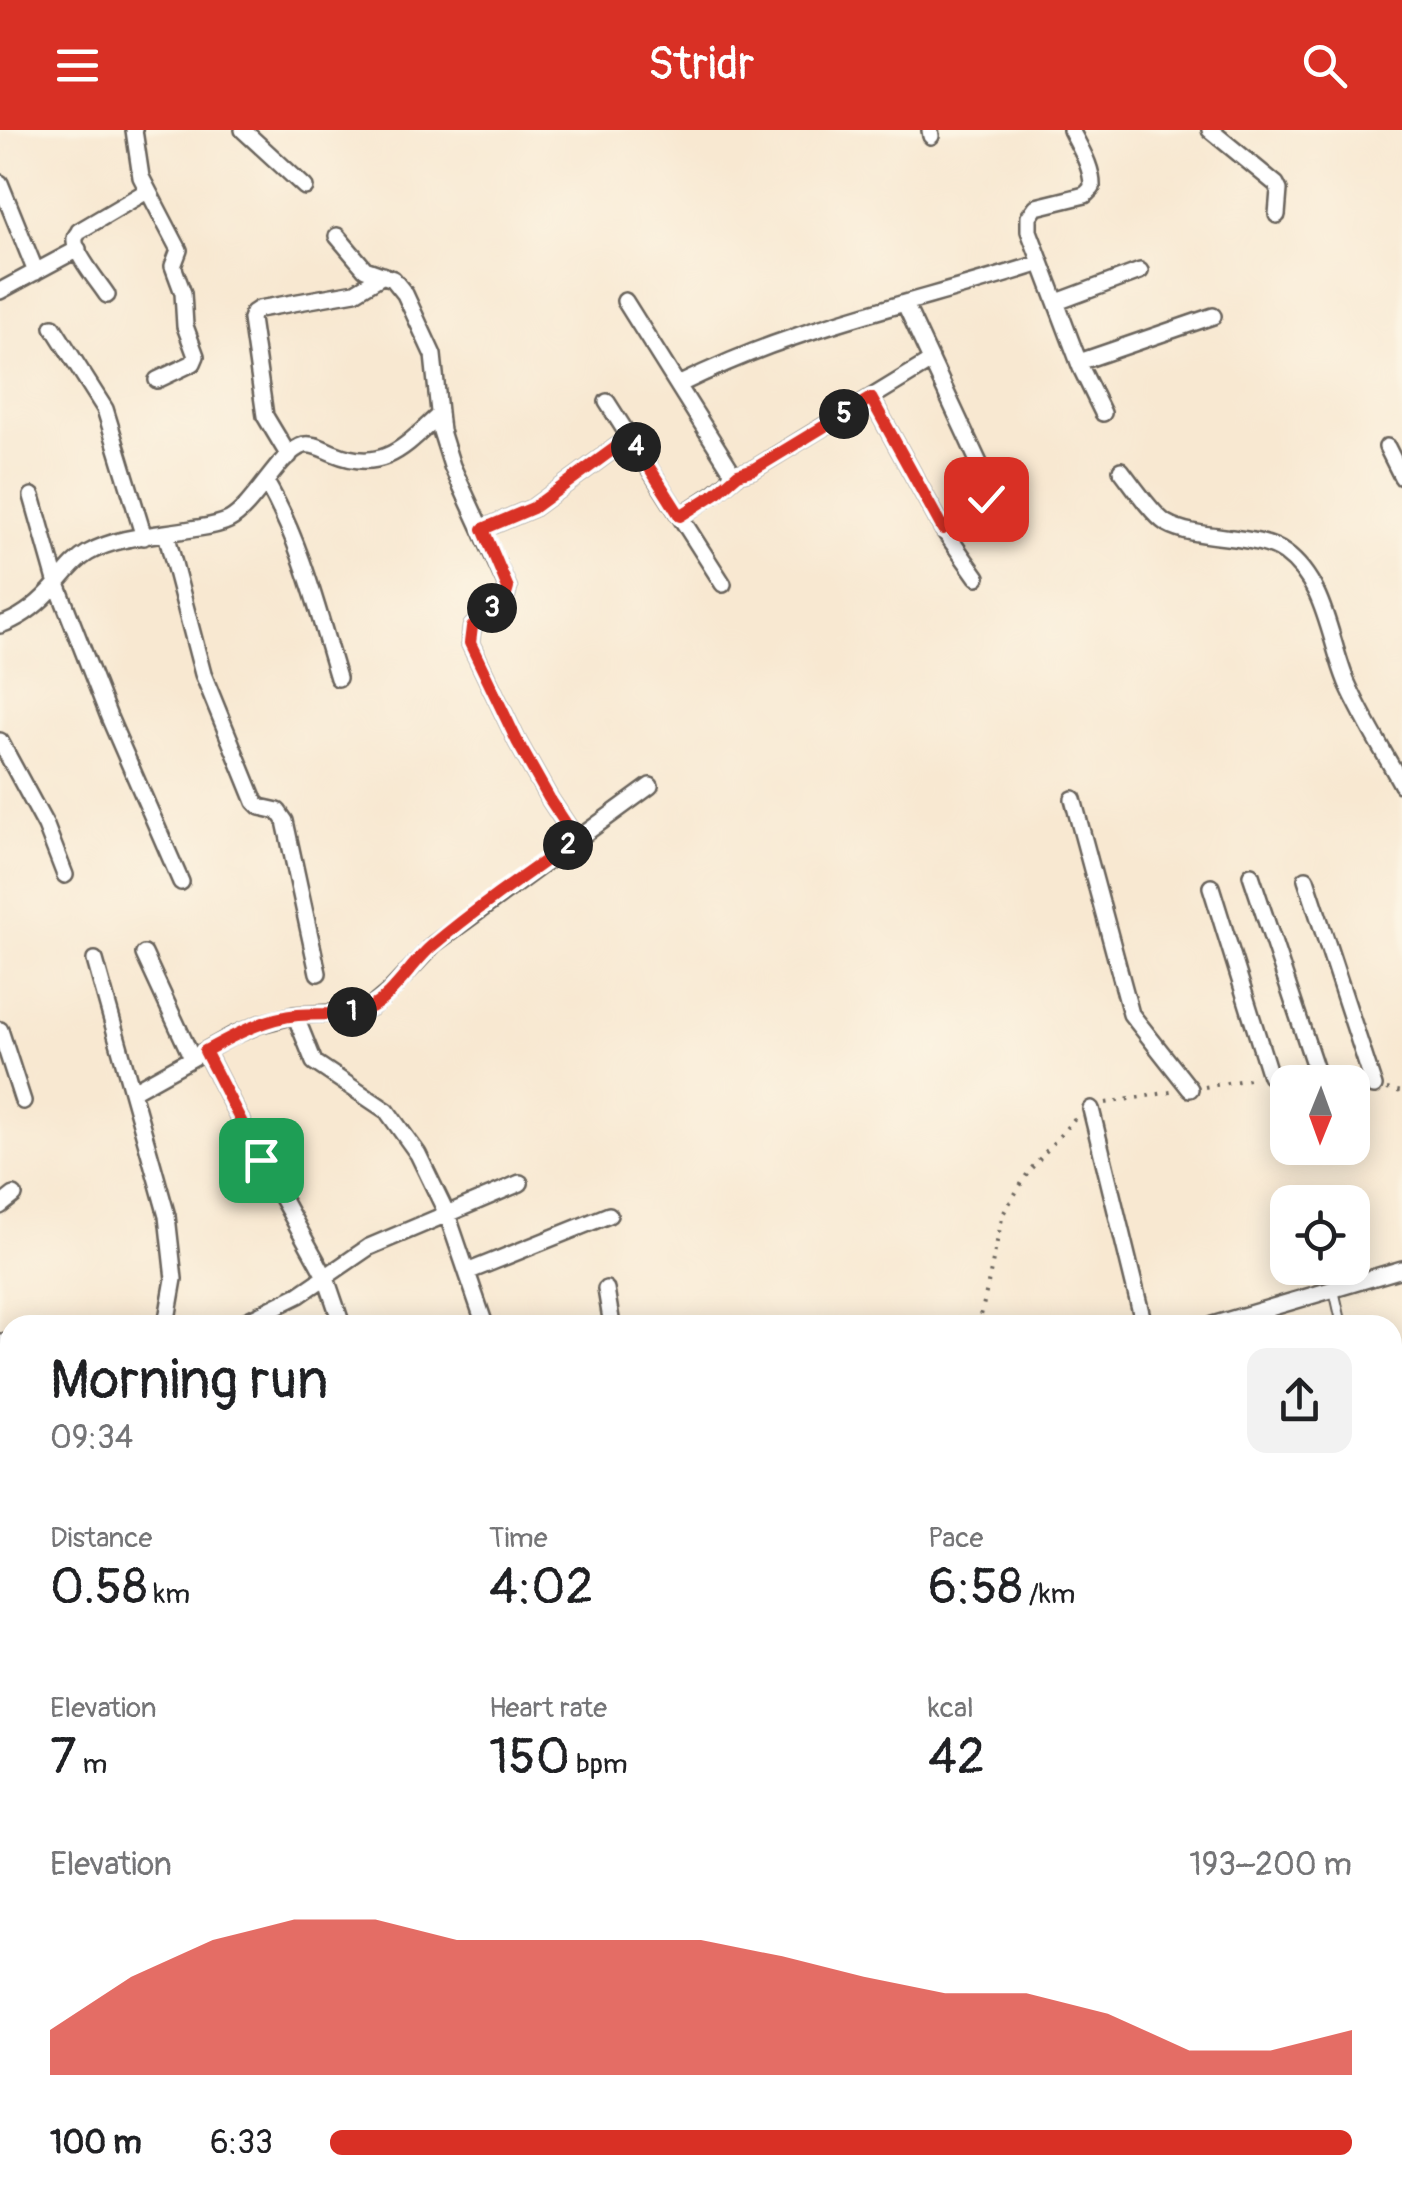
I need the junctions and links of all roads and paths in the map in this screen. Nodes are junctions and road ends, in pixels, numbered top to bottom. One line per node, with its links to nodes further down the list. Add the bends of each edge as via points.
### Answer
1 (134, 130): 7 (street)
2 (242, 130): 6 (street)
3 (1072, 130): 11 (street, via 1092,188 1032,211 1030,231)
4 (1210, 130): 8 (street, via 1276,184)
5 (0, 183): 13 (street)
6 (305, 188)
7 (147, 191): 10 (street, via 79,231); 24 (street, via 180,250 174,266 196,356)
8 (1278, 216)
9 (337, 236): 14 (street, via 365,269)
10 (78, 249): 13 (street); 16 (street)
11 (1041, 263): 18 (street); 19 (street)
12 (1140, 271): 18 (street)
13 (36, 272): 15 (street)
14 (383, 276): 29 (street, via 401,286 433,355); 32 (street, via 355,292 253,313 265,416)
15 (0, 291)
16 (107, 296)
17 (625, 301): 25 (street)
18 (1058, 302): 23 (street)
19 (905, 304): 22 (street); 25 (street, via 795,336)
20 (1214, 316): 23 (street)
21 (53, 327): 42 (street, via 104,409)
22 (931, 361): 26 (street); 40 (street, via 991,489)
23 (1079, 362): 28 (street)
24 (157, 380)
25 (678, 385): 34 (street)
26 (871, 398): 34 (street); 40 (street)
27 (608, 402): 30 (street)
28 (1103, 413)
29 (439, 416): 32 (street, via 387,458 362,461 308,444); 39 (street, via 452,466)
30 (630, 437): 38 (street); 39 (street, via 542,502)
31 (1387, 447): 35 (street)
32 (289, 456): 36 (street)
33 (1121, 470): 50 (street, via 1167,524 1276,547 1298,564 1326,616 1344,677)
34 (738, 474): 38 (street)
35 (1402, 477)
36 (266, 482): 41 (street, via 228,520); 47 (street, via 304,565)
37 (32, 496): 44 (street)
38 (680, 516): 45 (street)
39 (483, 529): 52 (street, via 508,588 472,627 470,643 517,741)
40 (943, 529): 43 (street)
41 (166, 533): 42 (street); 60 (street, via 203,674 255,802 285,821)
42 (144, 536): 44 (street, via 88,553)
43 (977, 576)
44 (57, 584): 46 (street, via 22,616); 56 (street)
45 (723, 584)
46 (0, 625)
47 (338, 678)
48 (0, 741): 54 (street)
49 (650, 786): 52 (street)
50 (1402, 786)
51 (1073, 799): 68 (street, via 1131,1014)
52 (576, 839): 61 (street, via 434,944 371,1007)
53 (1251, 875): 64 (street)
54 (65, 876)
55 (1306, 879): 67 (street)
56 (181, 882)
57 (1211, 888): 65 (street)
58 (144, 954): 63 (street)
59 (96, 960): 69 (street)
60 (318, 973)
61 (295, 1015): 63 (street); 76 (street, via 314,1062 397,1124)
62 (0, 1030): 71 (street)
63 (199, 1054): 69 (street); 80 (street)
64 (1314, 1065)
65 (1270, 1076): 68 (path)
66 (1370, 1085): 67 (path)
67 (1374, 1086): 70 (path)
68 (1190, 1089): 72 (path)
69 (133, 1090): 84 (street, via 174,1258)
70 (1402, 1092)
71 (24, 1101)
72 (1091, 1109): 89 (path, via 1073,1119 1028,1171 1003,1214); 90 (street)
73 (520, 1183): 76 (street)
74 (14, 1195): 75 (street)
75 (0, 1206)
76 (447, 1214): 79 (street); 80 (street, via 369,1247)
77 (608, 1215): 79 (street)
78 (1402, 1269): 82 (street)
79 (468, 1272): 87 (street)
80 (326, 1278): 85 (street); 86 (street)
81 (606, 1289): 88 (street)
82 (1334, 1290): 83 (street); 93 (lane)
83 (1263, 1310): 91 (street); 92 (street)
84 (168, 1315)
85 (262, 1315)
86 (339, 1315)
87 (483, 1315)
88 (610, 1315)
89 (981, 1315)
90 (1142, 1315)
91 (1246, 1315)
92 (1259, 1315)
93 (1340, 1315)

